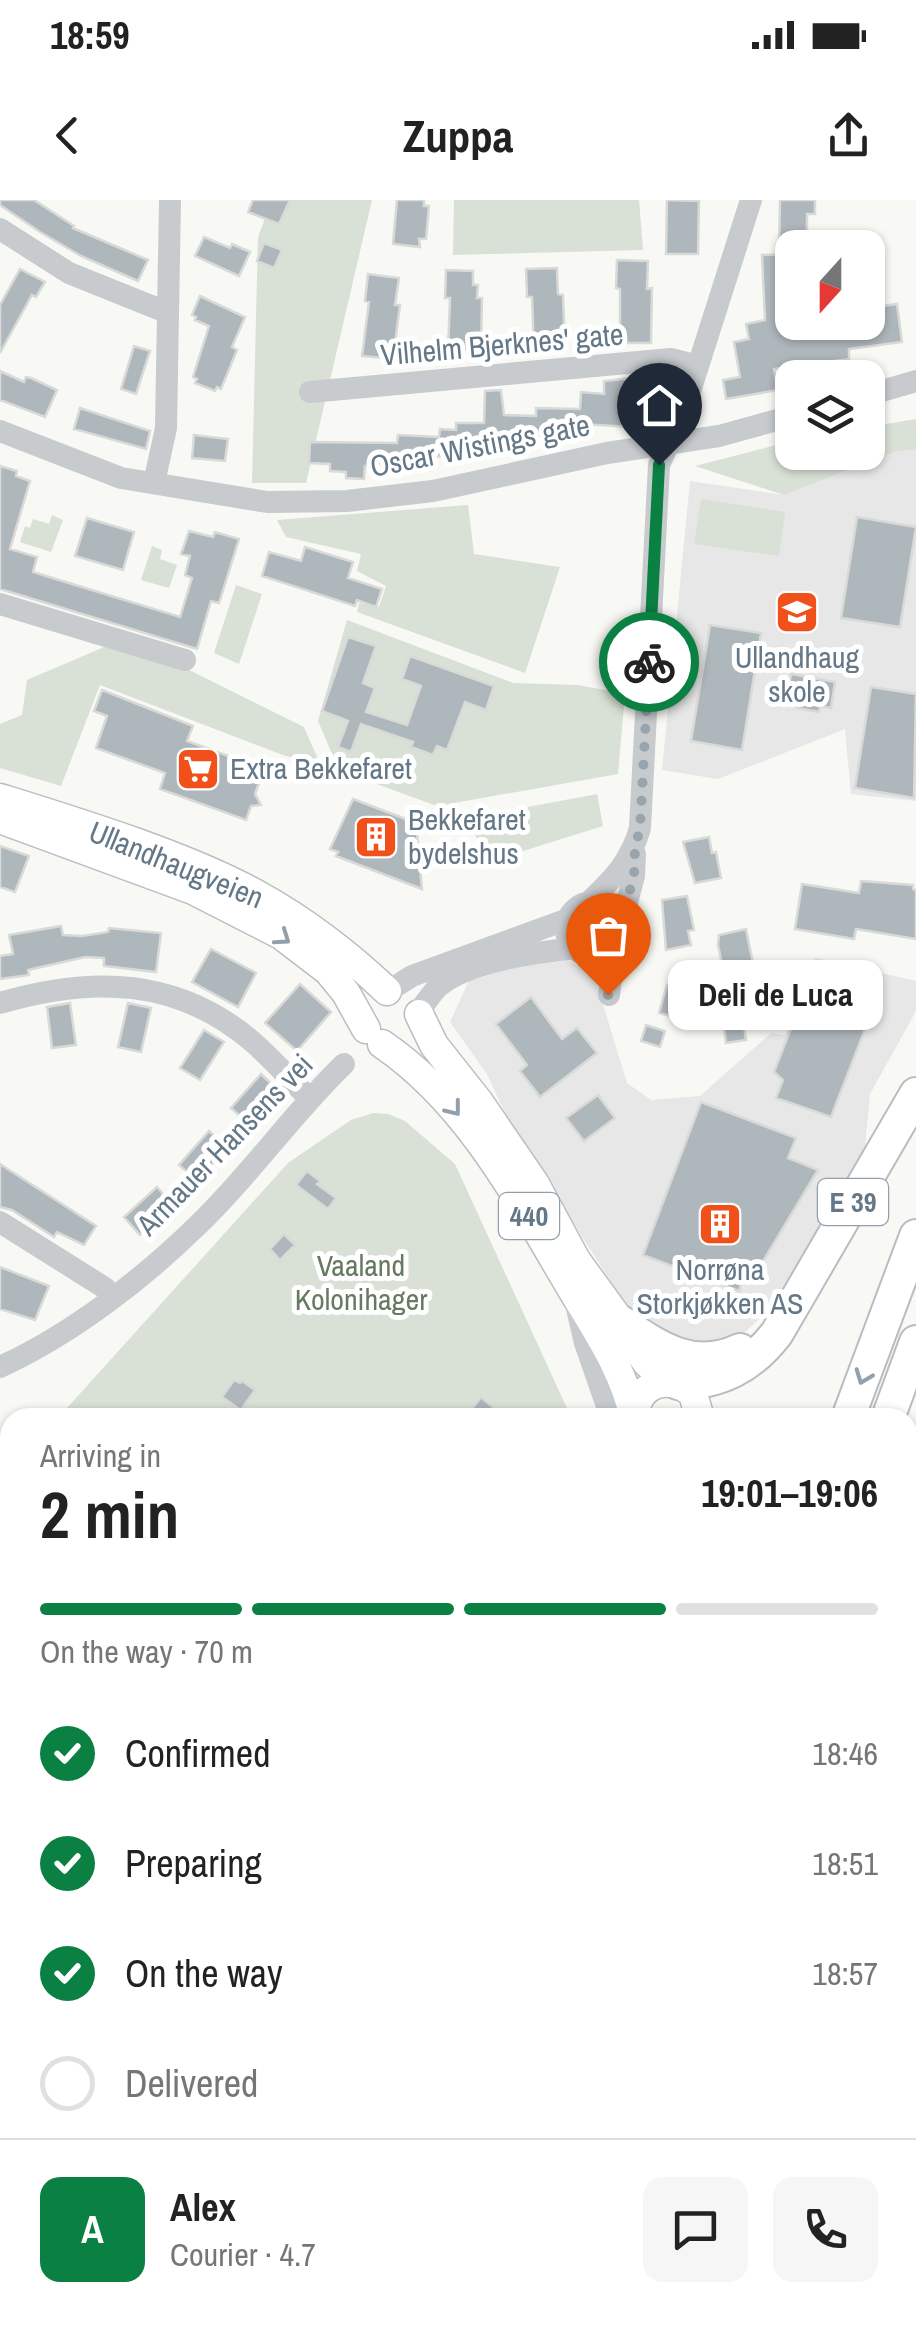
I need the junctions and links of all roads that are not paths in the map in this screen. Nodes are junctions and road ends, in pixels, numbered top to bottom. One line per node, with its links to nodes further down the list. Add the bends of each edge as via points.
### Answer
1 (170, 200): 4 (street)
2 (750, 200): 5 (street)
3 (0, 229): 4 (street, via 69,273)
4 (166, 312): 12 (street, via 166,428)
5 (698, 366): 8 (street, Vilhelm Bjerknes' gate, via 671,359); 11 (street)
6 (916, 381): 7 (street)
7 (885, 390)
8 (310, 392)
9 (775, 421): 11 (street, Oscar Wistings gate)
10 (1, 432): 12 (street, Oscar Wistings gate, via 122,478)
11 (668, 443): 12 (street, Oscar Wistings gate, via 432,491 347,501 267,502); 17 (street, via 659,465)
12 (154, 483)
13 (0, 604): 14 (street)
14 (185, 660)
15 (0, 798): 22 (main road, Ullandhaugveien / 440, via 257,894 321,934)
16 (0, 819): 25 (main road, Ullandhaugveien / 440, one-way to 25, via 193,890 281,934 328,971)
17 (635, 848): 18 (street, via 620,874); 20 (street)
18 (588, 902): 19 (street); 20 (street, via 611,908)
19 (568, 919): 21 (street, via 567,934); 22 (street)
20 (618, 936): 21 (street, via 600,955); 21 (street, via 608,995)
21 (579, 951): 24 (street, via 527,953 478,968 440,985)
22 (388, 990): 24 (main road, 440, via 405,994); 25 (main road, via 364,1013)
23 (0, 1003): 28 (street, via 83,985 171,995 254,1042)
24 (419, 1013): 25 (main road, via 409,1039 400,1044); 34 (main road, 440)
25 (374, 1037): 32 (main road, Ullandhaugveien / 440, one-way to 32, via 451,1103)
26 (344, 1064): 28 (street, Armauer Hansens vei)
27 (916, 1094): 33 (highway, E 39)
28 (309, 1098): 31 (street, Armauer Hansens vei, via 200,1224)
29 (0, 1222): 31 (street)
30 (916, 1236): 42 (highway, E 39, one-way to 42)
31 (113, 1296): 36 (street, Armauer Hansens vei, via 65,1333)
32 (575, 1296): 38 (street, Ullandhaugveien / 440); 39 (main road, Ullandhaugveien / 440, via 620,1373)
33 (788, 1308): 34 (highway, E 39, via 738,1351 704,1360 670,1354); 37 (highway, E 39, via 749,1363 710,1380)
34 (621, 1322): 37 (main road, 440, via 647,1363)
35 (916, 1342): 43 (highway)
36 (0, 1367)
37 (674, 1382): 40 (main road, 440, via 644,1392); 41 (main road, 440, via 693,1394)
38 (607, 1408)
39 (631, 1408)
40 (636, 1408)
41 (697, 1408)
42 (852, 1408)
43 (892, 1408)

